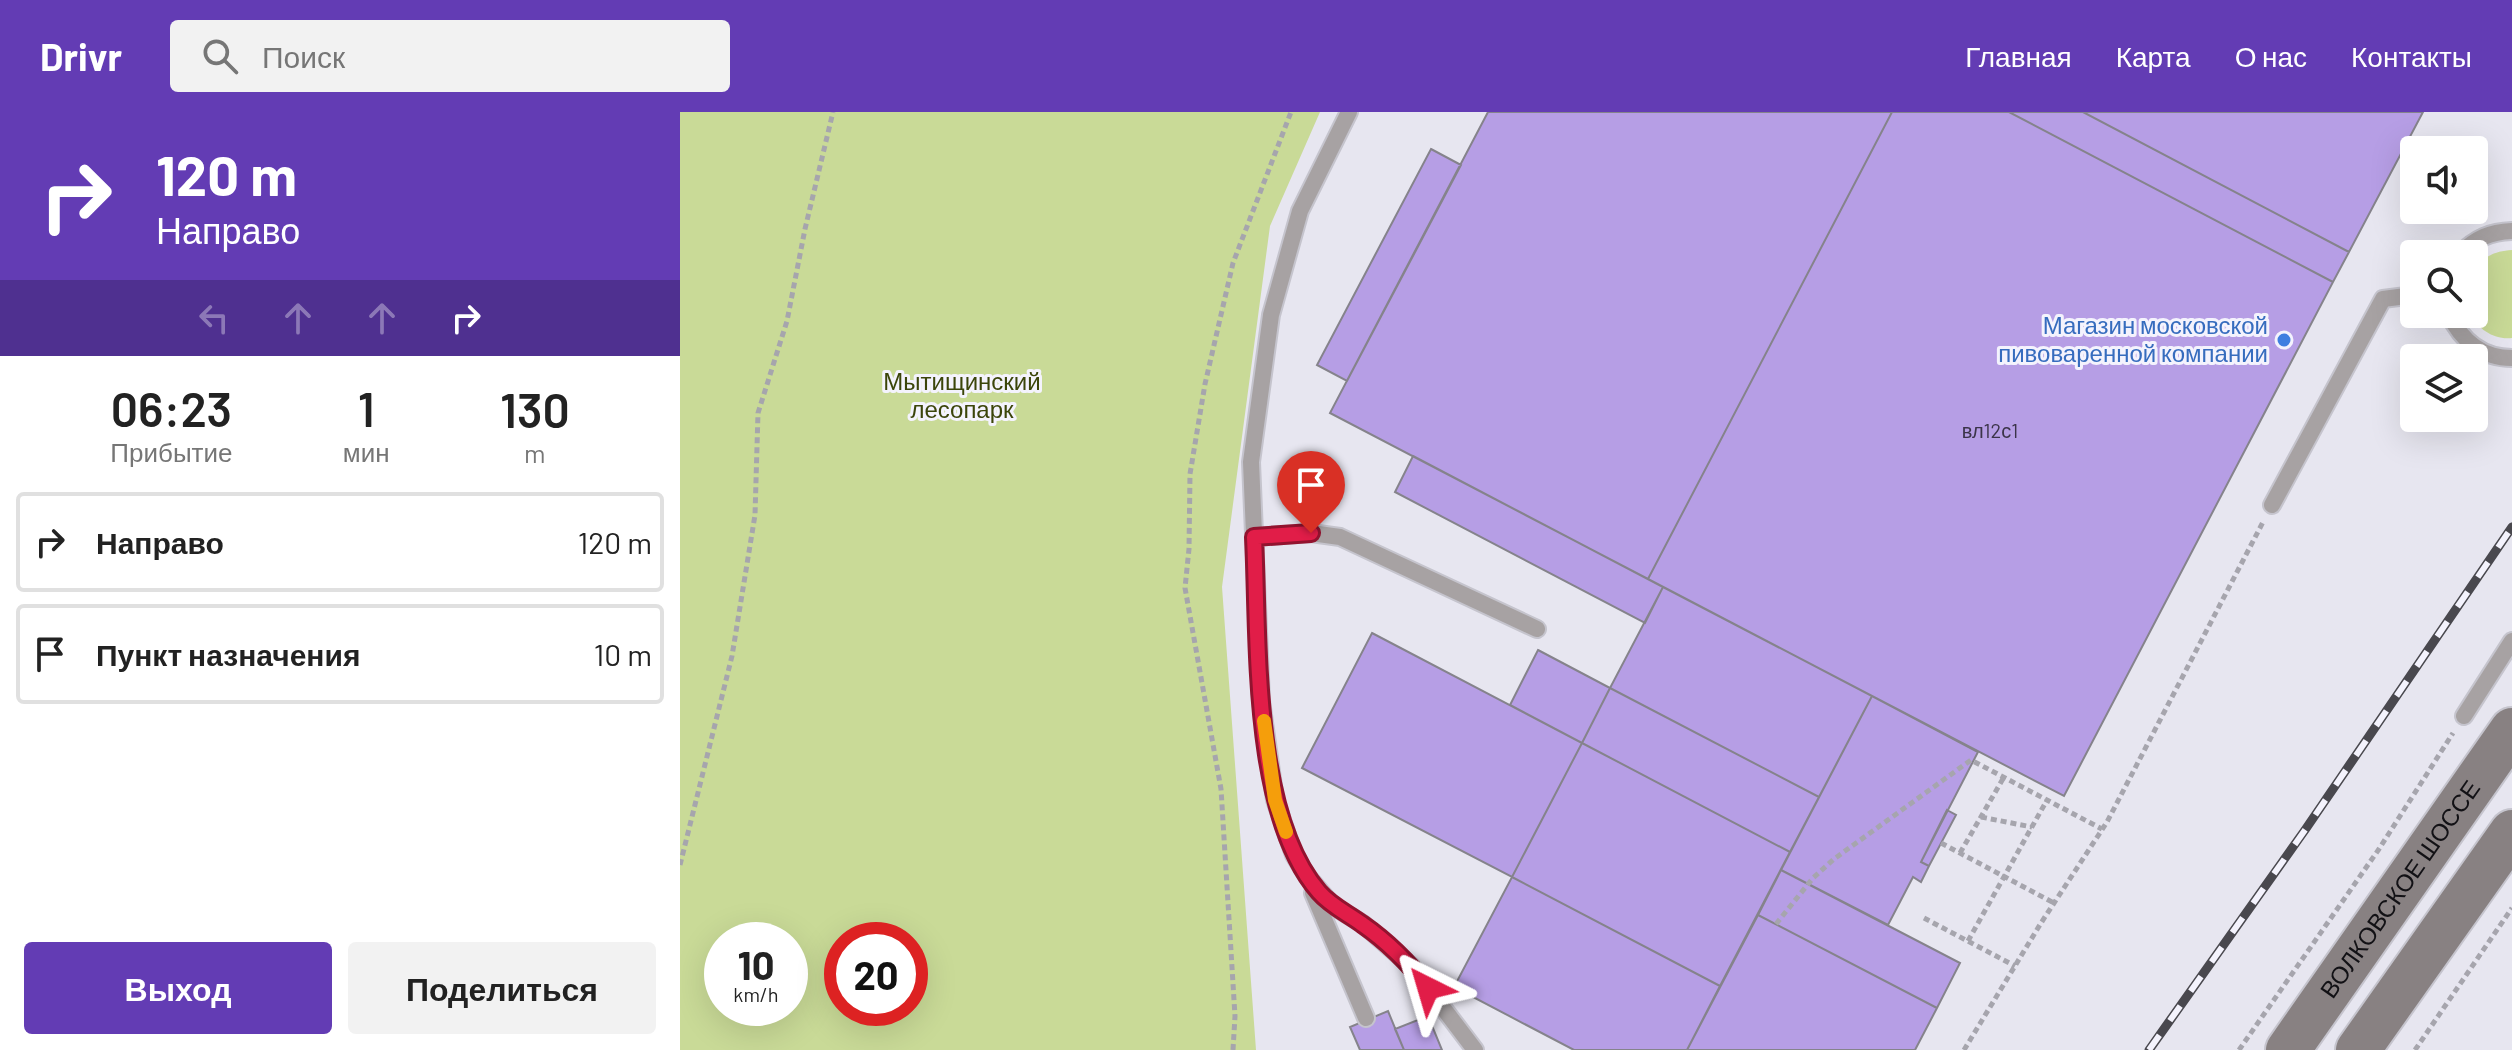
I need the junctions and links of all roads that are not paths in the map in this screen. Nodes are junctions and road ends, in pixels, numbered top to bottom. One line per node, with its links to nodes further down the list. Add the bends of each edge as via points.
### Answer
1 (1349, 112): 8 (lane, via 1300,211 1271,315 1251,462)
2 (2512, 231): 3 (lane)
3 (2475, 240)
4 (2400, 297): 7 (lane, via 2383,299)
5 (2456, 328): 6 (lane, via 2487,354)
6 (2512, 358)
7 (2272, 505)
8 (1254, 537): 9 (lane, via 1340,537); 14 (lane, via 1261,701 1275,800)
9 (1537, 629)
10 (2512, 641): 11 (lane)
11 (2464, 716)
12 (2512, 730): 17 (main road, ВОЛКОВСКОЕ ШОССЕ)
13 (2512, 832): 18 (main road)
14 (1307, 876): 15 (lane); 16 (lane, via 1333,906 1363,924 1412,967)
15 (1366, 1018)
16 (1475, 1050)
17 (2288, 1050)
18 (2358, 1050)

